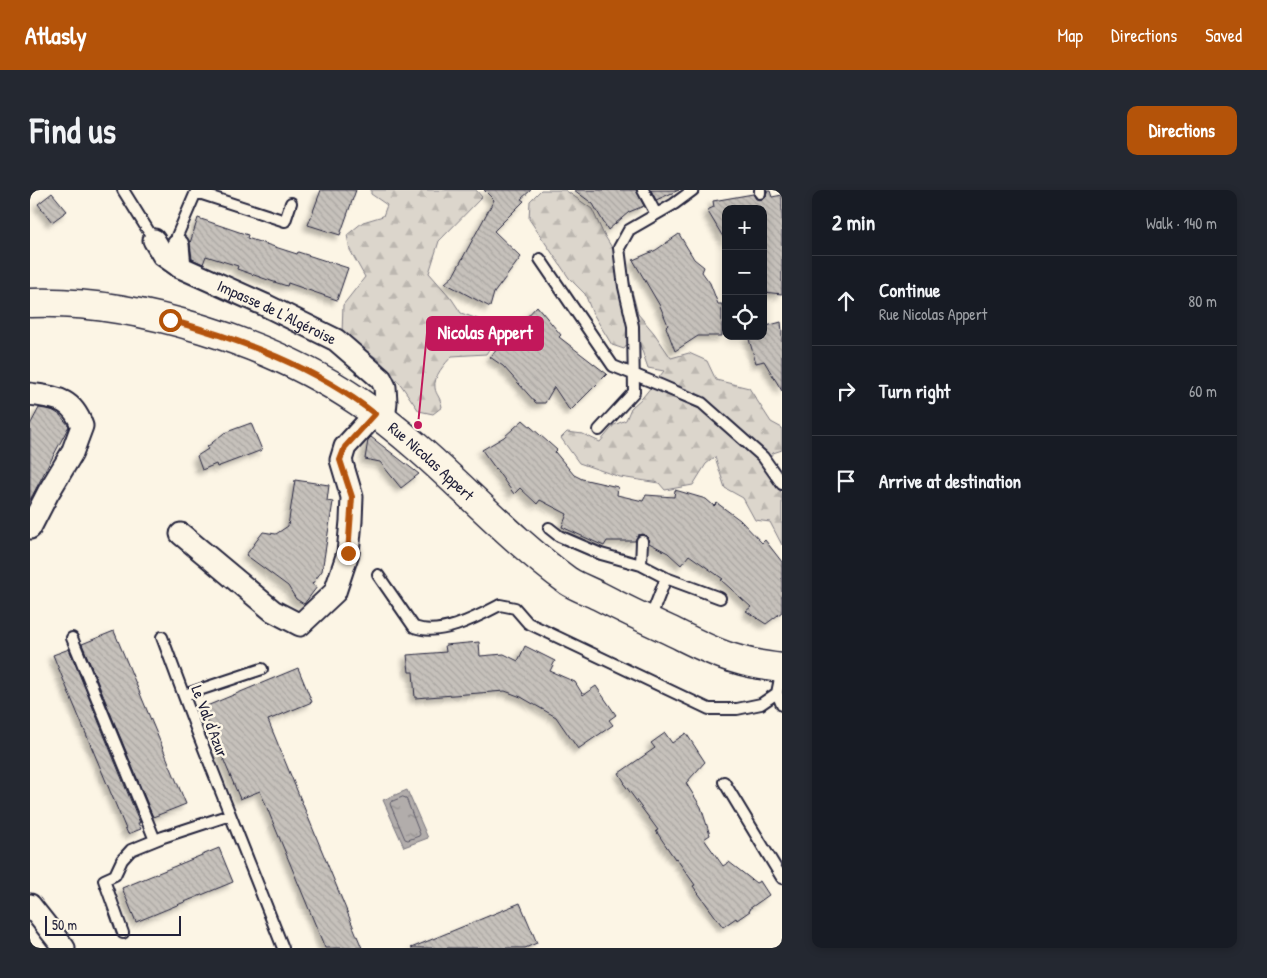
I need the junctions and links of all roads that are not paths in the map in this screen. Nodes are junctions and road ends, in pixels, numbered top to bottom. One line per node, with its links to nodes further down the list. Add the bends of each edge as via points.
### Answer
1 (123, 190): 7 (lane)
2 (643, 190): 6 (lane)
3 (694, 190): 6 (lane)
4 (196, 191): 5 (lane, via 285,221); 8 (lane, via 177,236)
5 (291, 203)
6 (656, 214): 13 (lane, via 629,230 620,248 633,326)
7 (154, 240): 10 (street, Impasse de L'Algéroise, via 163,256)
8 (178, 244): 10 (street)
9 (540, 259): 13 (lane, via 613,366)
10 (180, 267): 12 (street, Impasse de L'Algéroise, via 336,340)
11 (30, 303): 15 (street, Rue Nicolas Appert, via 84,305 137,313 205,330 290,362)
12 (368, 366): 15 (street); 15 (street, Impasse de L'Algéroise, via 385,387 386,402)
13 (632, 374): 16 (lane, via 634,392); 17 (lane, via 702,404 763,458)
14 (30, 394): 18 (street, via 59,398 77,414 82,426 72,454)
15 (373, 412): 20 (street, via 345,447 340,460 352,497 348,553 335,592 300,625 273,611); 26 (street, Rue Nicolas Appert, via 571,582)
16 (599, 430)
17 (782, 484)
18 (30, 528)
19 (549, 528): 22 (lane, via 559,536 601,554)
20 (181, 534)
21 (642, 541): 22 (lane)
22 (640, 565): 24 (lane)
23 (378, 575): 30 (lane, via 414,627 423,630 456,626 500,604 514,608 528,623 709,709 737,709 761,704)
24 (666, 578): 25 (lane); 26 (lane)
25 (720, 598)
26 (650, 621): 30 (street, Rue Nicolas Appert, via 753,664)
27 (162, 637): 31 (lane, Le Val d'Azur)
28 (72, 638): 35 (lane)
29 (262, 668): 31 (lane)
30 (780, 680): 32 (lane)
31 (184, 695): 34 (lane, Le Val d'Azur)
32 (782, 705)
33 (724, 782): 36 (lane)
34 (230, 815): 35 (lane); 40 (lane, Le Val d'Azur)
35 (155, 840): 38 (lane, via 131,850 115,875 104,880)
36 (782, 878)
37 (30, 905): 39 (street)
38 (122, 933)
39 (64, 948)
40 (283, 948)

